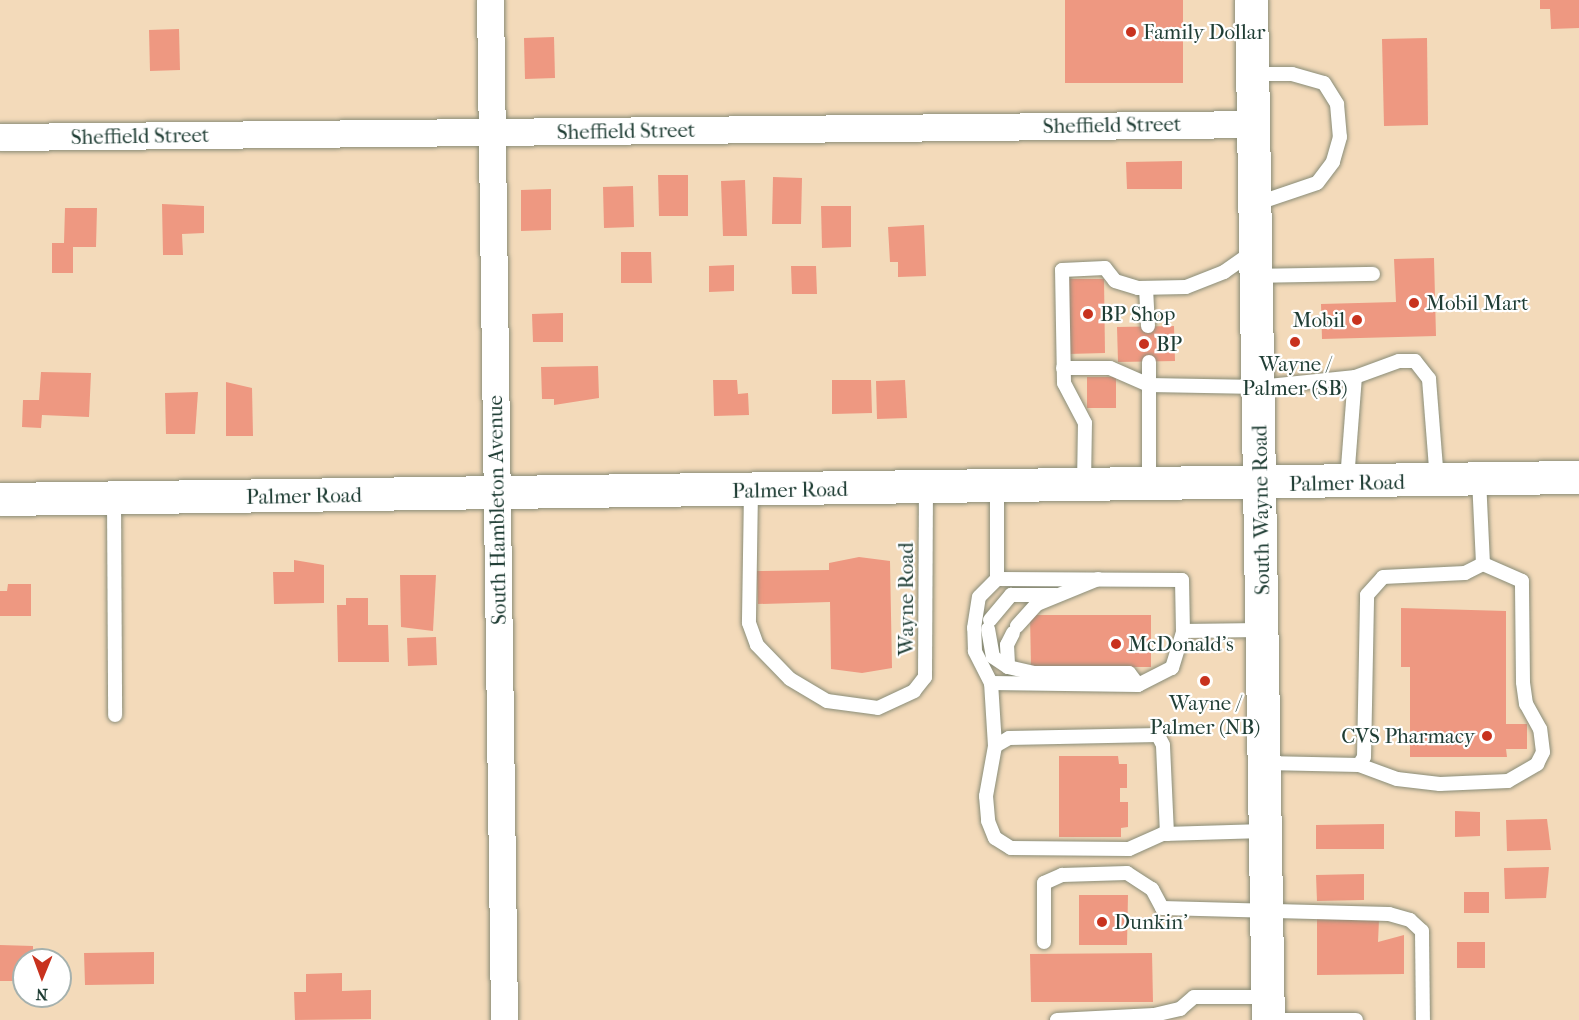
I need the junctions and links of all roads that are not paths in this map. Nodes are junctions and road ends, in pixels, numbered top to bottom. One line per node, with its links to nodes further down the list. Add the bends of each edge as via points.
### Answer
1 (490, 0): 5 (street, South Hambleton Avenue)
2 (1251, 0): 3 (street, South Wayne Road)
3 (1252, 74): 4 (street, South Wayne Road); 7 (lane, via 1292,74 1324,83 1337,104 1340,137 1333,162 1317,183)
4 (1253, 124): 5 (street, Sheffield Street); 7 (street, South Wayne Road)
5 (492, 132): 6 (street, Sheffield Street); 27 (street, South Hambleton Avenue)
6 (0, 137)
7 (1255, 204): 8 (street, South Wayne Road)
8 (1256, 263): 9 (lane); 10 (lane, via 1186,287); 16 (street, South Wayne Road)
9 (1373, 274)
10 (1146, 288): 11 (lane); 13 (lane, via 1115,281 1105,268 1062,270)
11 (1148, 326)
12 (1149, 362): 15 (lane)
13 (1063, 368): 15 (lane, via 1110,368); 23 (lane, via 1064,383 1085,423)
14 (1355, 377): 16 (lane); 18 (lane, via 1399,361 1424,368); 20 (lane)
15 (1149, 385): 16 (lane); 22 (lane)
16 (1259, 387): 21 (street, South Wayne Road)
17 (1579, 477): 19 (street, Palmer Road)
18 (1437, 480): 19 (street, Palmer Road); 20 (street, Palmer Road)
19 (1479, 480): 30 (lane)
20 (1347, 483): 21 (street, Palmer Road)
21 (1261, 485): 22 (street, Palmer Road); 34 (street, South Wayne Road)
22 (1149, 486): 23 (street, Palmer Road)
23 (1084, 487): 24 (street, Palmer Road)
24 (997, 488): 25 (street, Palmer Road); 31 (lane)
25 (926, 489): 26 (street, Palmer Road); 26 (lane, Wayne Road, via 925,677 914,691 878,708 827,701 790,679 757,645 750,623)
26 (751, 491): 27 (street, Palmer Road)
27 (497, 494): 28 (street, Palmer Road); 48 (street, South Hambleton Avenue)
28 (114, 498): 29 (street, Palmer Road); 39 (lane)
29 (0, 499)
30 (1483, 564): 42 (lane, via 1465,573 1383,578 1373,583 1367,595 1364,757); 42 (lane, via 1522,581 1523,682 1526,704 1540,729 1543,752 1537,764 1508,781 1440,784 1397,779)
31 (997, 579): 32 (lane); 37 (lane, via 979,597 974,620 975,651)
32 (1098, 579): 33 (lane); 35 (lane, via 1182,580)
33 (1067, 595): 36 (lane, via 1037,604 1015,630 1007,645); 36 (lane, via 1011,595 989,625 993,657)
34 (1263, 630): 35 (lane); 41 (street, South Wayne Road)
35 (1183, 631): 38 (lane, via 1172,668)
36 (1008, 667): 38 (lane, via 1034,673 1129,673)
37 (991, 683): 38 (lane); 40 (lane)
38 (1138, 685)
39 (116, 715)
40 (995, 746): 44 (lane, via 1010,738 1158,735 1163,745); 44 (lane, via 986,796 988,821 995,838 1011,848 1129,849)
41 (1264, 763): 42 (lane); 43 (street, South Wayne Road)
42 (1359, 765)
43 (1265, 831): 44 (lane); 45 (street, South Wayne Road)
44 (1167, 834)
45 (1266, 910): 46 (lane, via 1162,908 1152,889 1127,873 1062,875 1044,884); 47 (street, South Wayne Road); 51 (lane, via 1389,914 1410,920 1422,931)
46 (1044, 942)
47 (1268, 1012): 49 (lane, via 1194,997 1180,1009 1154,1015); 50 (lane)
48 (504, 1020)
49 (1057, 1020)
50 (1356, 1020)
51 (1423, 1020)

